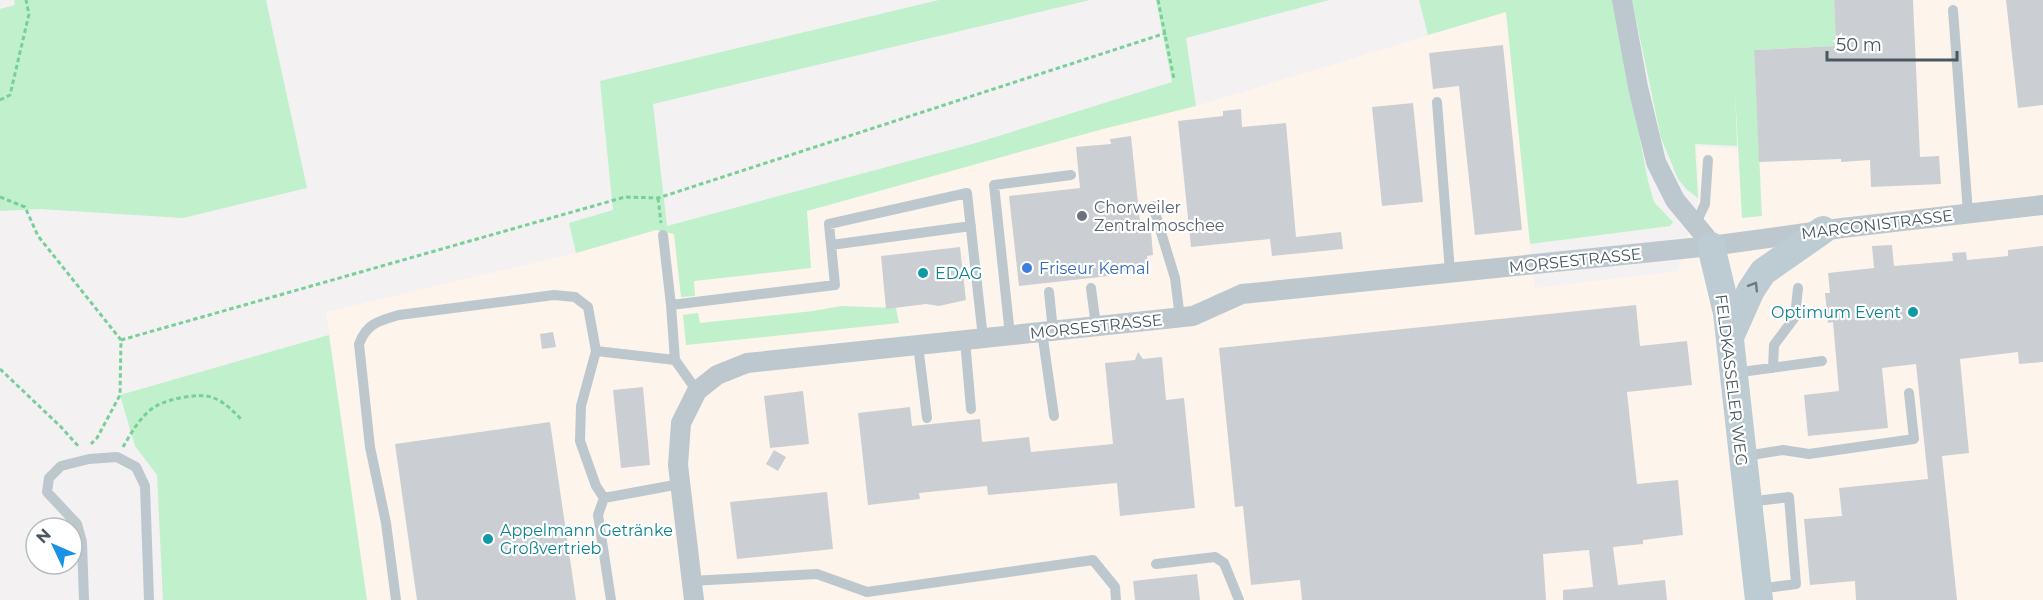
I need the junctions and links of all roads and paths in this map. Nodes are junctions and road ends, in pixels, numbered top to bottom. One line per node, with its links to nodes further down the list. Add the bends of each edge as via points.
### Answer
1 (26, 0): 7 (path, via 29,14 10,95)
2 (1158, 0): 5 (path)
3 (1622, 0): 19 (street, FELDKASSELER WEG, via 1656,162 1675,200)
4 (1953, 10): 15 (lane)
5 (1166, 33): 6 (path); 12 (path)
6 (1174, 79)
7 (0, 100)
8 (1437, 102): 21 (lane)
9 (1708, 160): 19 (lane)
10 (1071, 175): 29 (lane, via 994,185)
11 (0, 197): 32 (path, via 25,207 38,236)
12 (658, 198): 18 (path); 32 (path, via 625,197)
13 (2043, 205): 15 (street, MARCONISTRASSE)
14 (1153, 206): 26 (lane, via 1175,278)
15 (1968, 213): 17 (street, MARCONISTRASSE)
16 (971, 225): 20 (lane); 20 (lane, via 967,192 829,224); 30 (lane)
17 (1822, 230): 19 (street, MARCONISTRASSE); 31 (street, one-way to 17, via 1763,272)
18 (663, 235): 25 (lane)
19 (1703, 235): 21 (street, MORSESTRASSE); 31 (street, FELDKASSELER WEG, via 1727,313)
20 (831, 246): 25 (lane, via 835,285)
21 (1450, 272): 26 (street, MORSESTRASSE, via 1242,294)
22 (1091, 288): 27 (lane)
23 (1798, 288): 37 (lane, via 1795,317 1774,345)
24 (1049, 292): 28 (lane)
25 (671, 305): 35 (lane)
26 (1180, 318): 27 (street, MORSESTRASSE)
27 (1096, 326): 28 (street, MORSESTRASSE)
28 (1047, 331): 29 (street, MORSESTRASSE); 43 (lane)
29 (1010, 336): 30 (street, MORSESTRASSE)
30 (974, 339): 33 (street, MORSESTRASSE); 42 (lane)
31 (1730, 339): 39 (street, FELDKASSELER WEG)
32 (121, 340): 46 (path, via 120,396)
33 (918, 345): 40 (street, MORSESTRASSE, via 747,363 717,375); 44 (lane)
34 (596, 351): 35 (lane); 50 (lane, via 581,406 580,441); 57 (lane, via 588,307 575,297 554,295 399,315 364,332 359,344 370,447 386,523)
35 (675, 360): 40 (lane)
36 (1822, 361): 37 (lane)
37 (1773, 368): 39 (lane)
38 (0, 369): 46 (path)
39 (1733, 373): 48 (street, FELDKASSELER WEG)
40 (697, 391): 49 (street, MORSESTRASSE, via 681,423)
41 (1909, 393): 48 (lane, via 1914,439 1809,454 1783,450)
42 (971, 409)
43 (1054, 416)
44 (927, 418)
45 (242, 420): 47 (path, via 210,396 173,400 155,406 142,419)
46 (86, 455): 47 (lane); 55 (lane, via 61,466 49,478 47,492 77,524 82,542)
47 (117, 457): 56 (lane, via 136,467 145,486)
48 (1742, 457): 51 (street, FELDKASSELER WEG)
49 (680, 484): 50 (lane); 53 (street, MORSESTRASSE)
50 (604, 498): 58 (lane, via 598,515)
51 (1748, 502): 54 (street, FELDKASSELER WEG); 54 (lane, via 1789,497 1796,584)
52 (1155, 564): 60 (lane, via 1215,557 1224,563)
53 (692, 590): 59 (lane, via 816,574 867,592 1093,560 1115,587)
54 (1758, 595)
55 (84, 600)
56 (149, 600)
57 (396, 600)
58 (611, 600)
59 (1116, 600)
60 (1239, 600)

